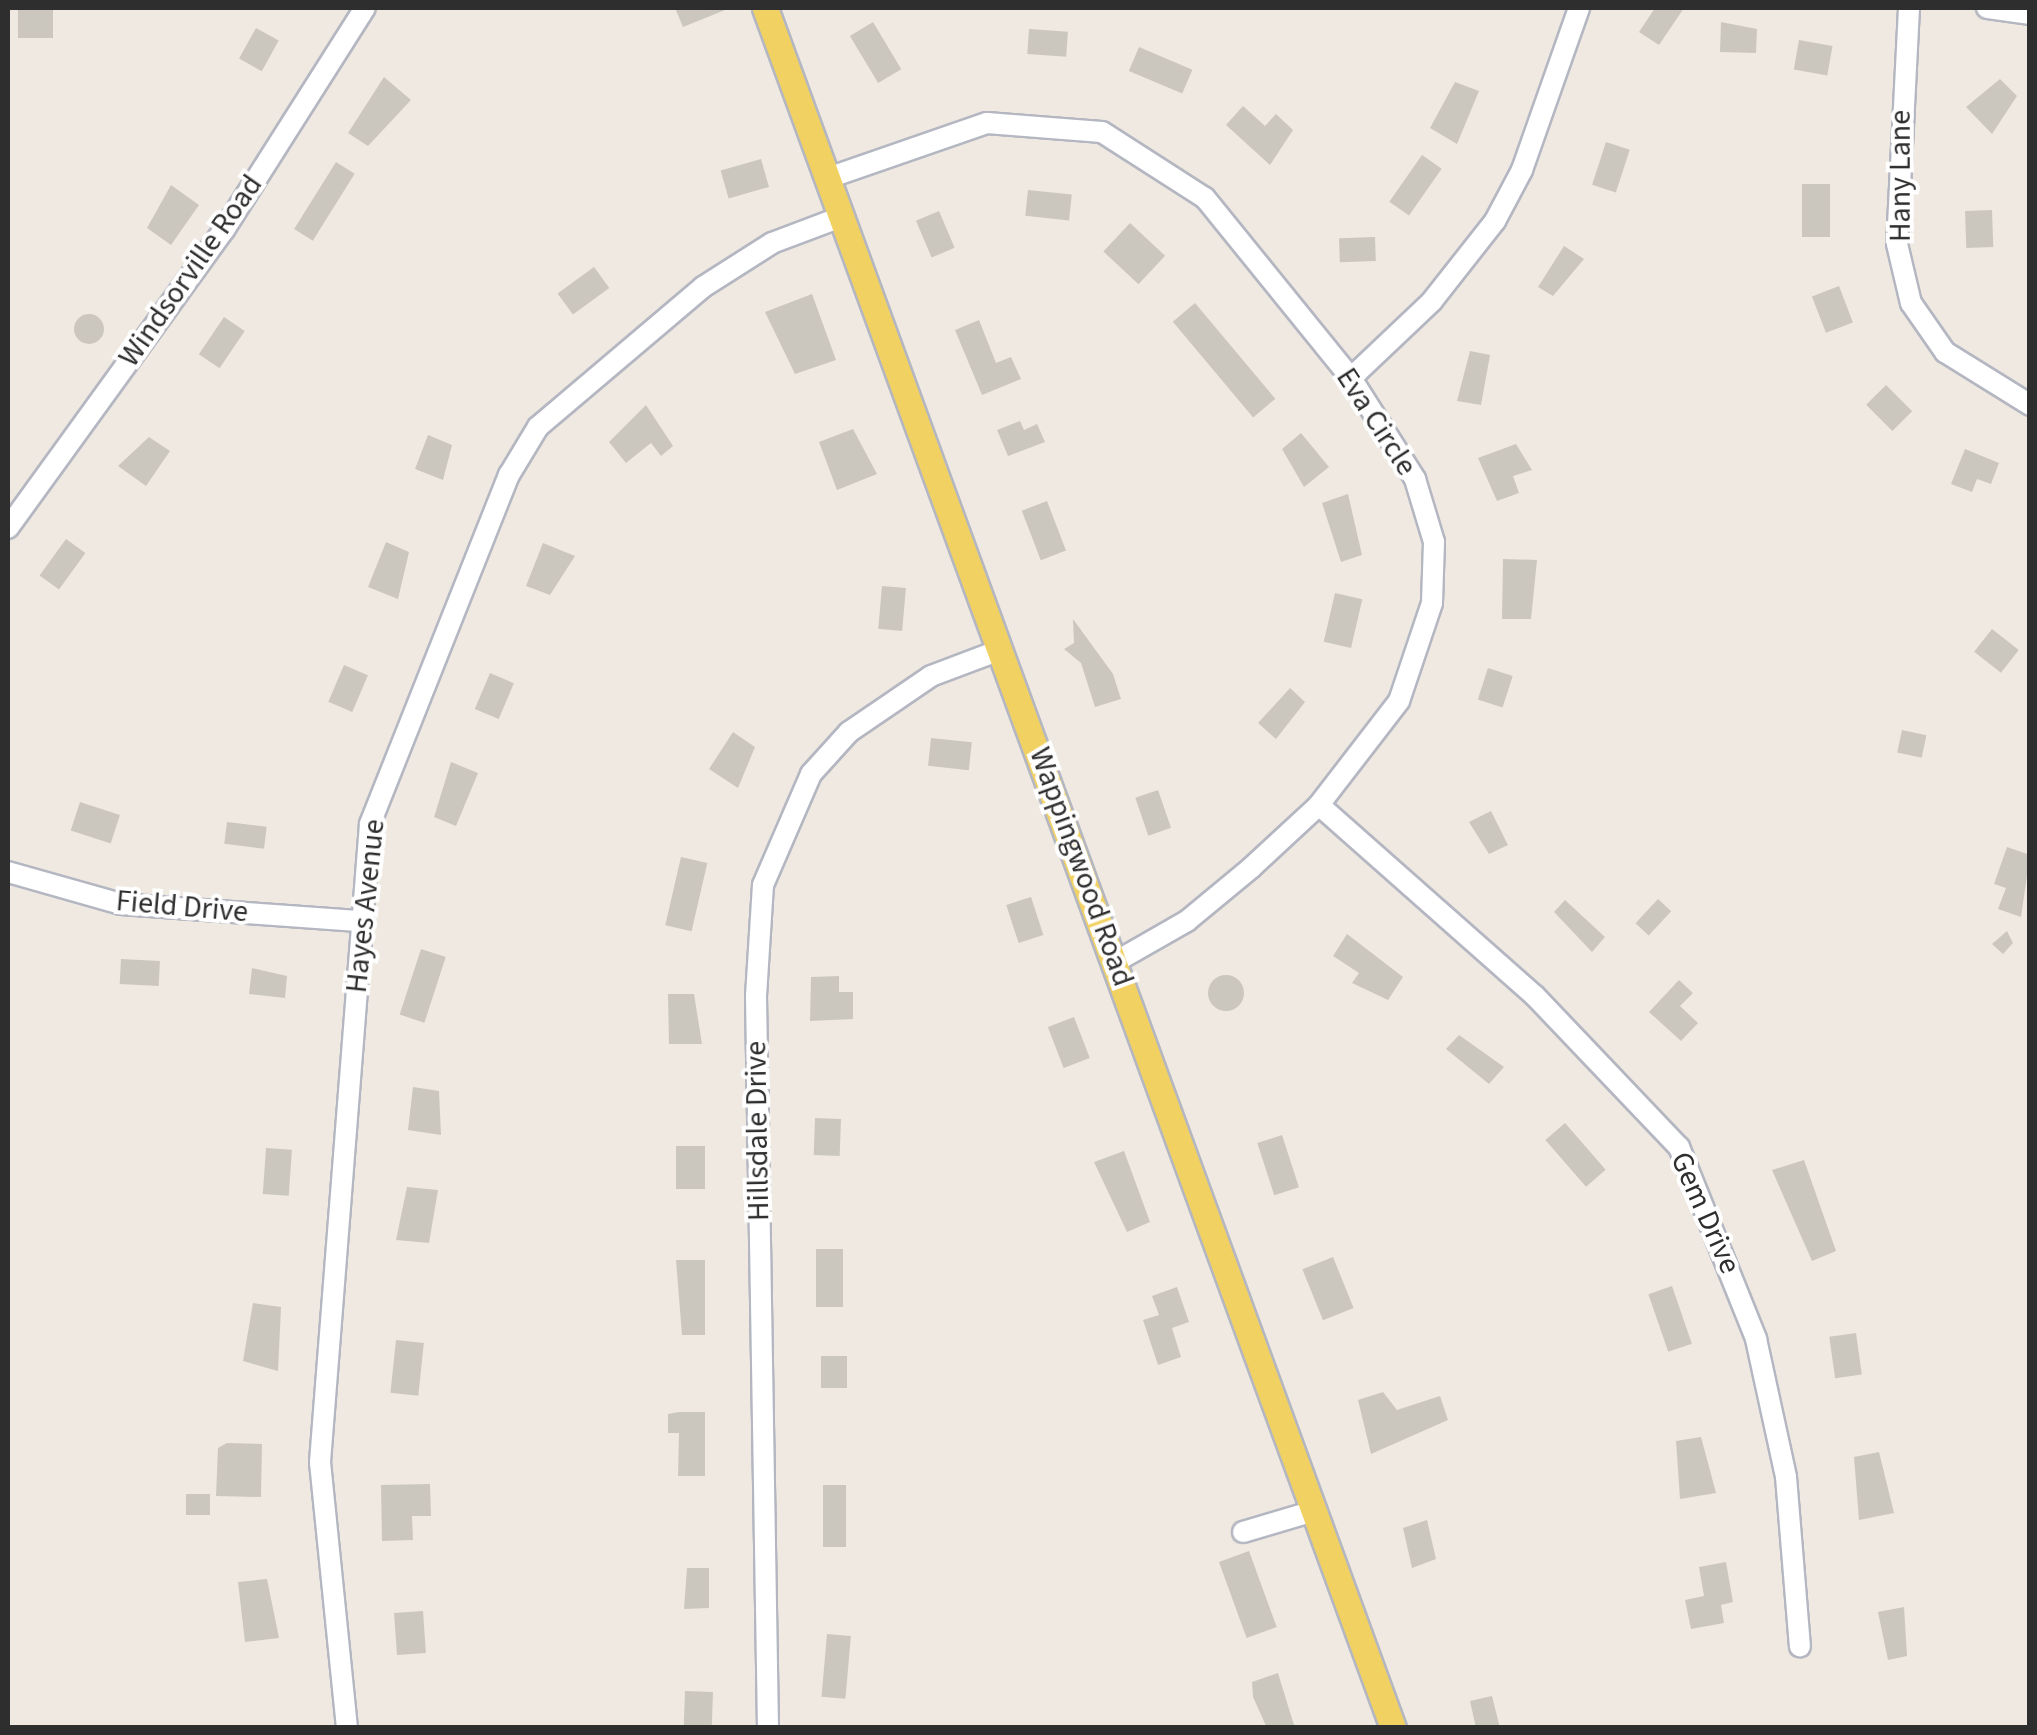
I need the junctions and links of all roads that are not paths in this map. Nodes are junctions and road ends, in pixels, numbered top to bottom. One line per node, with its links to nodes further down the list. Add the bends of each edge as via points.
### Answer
1 (365, 8): 11 (street, Windsorville Road, via 224,230)
2 (765, 8): 7 (main road, Wappingwood Road)
3 (1579, 8): 9 (street, via 1522,170 1494,221 1432,301)
4 (1909, 8): 10 (street, Hany Lane, via 1898,244 1911,303 1946,352)
5 (1986, 8): 6 (street)
6 (2030, 14)
7 (828, 178): 8 (main road, Wappingwood Road); 9 (street, Eva Circle, via 987,123 1102,132 1205,198)
8 (841, 217): 12 (main road, Wappingwood Road); 15 (street, Hayes Avenue, via 772,244 704,287 538,427 509,474 390,764 370,824)
9 (1352, 378): 13 (street, Eva Circle, via 1415,479 1434,542 1432,603 1399,701)
10 (2030, 405)
11 (8, 528)
12 (1000, 650): 16 (main road, Wappingwood Road); 21 (street, Hillsdale Drive, via 898,695 849,732 811,774 763,884 756,996)
13 (1319, 805): 16 (street, Eva Circle, via 1187,921); 19 (street, Gem Drive, via 1535,996 1679,1147 1756,1339 1786,1477)
14 (8, 872): 15 (street, Field Drive, via 120,904)
15 (361, 921): 20 (street, Hayes Avenue, via 320,1462)
16 (1115, 962): 17 (main road, Wappingwood Road)
17 (1314, 1511): 18 (street); 22 (main road, Wappingwood Road)
18 (1243, 1532)
19 (1800, 1646)
20 (347, 1728)
21 (768, 1728)
22 (1393, 1728)

